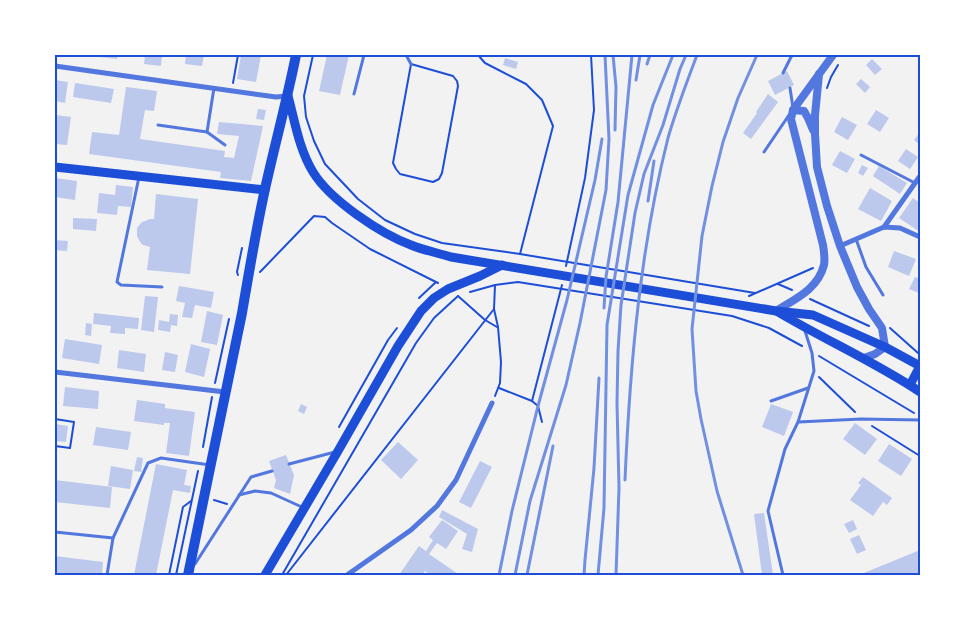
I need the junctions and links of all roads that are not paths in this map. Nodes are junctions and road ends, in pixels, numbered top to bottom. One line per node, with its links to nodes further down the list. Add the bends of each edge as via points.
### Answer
1 (296, 55): 13 (main road)
2 (364, 55): 12 (lane)
3 (406, 55): 6 (lane)
4 (793, 55): 8 (lane)
5 (833, 55): 9 (street)
6 (411, 64)
7 (55, 66): 10 (street)
8 (783, 73)
9 (819, 74): 14 (street); 17 (street)
10 (214, 88): 13 (street); 16 (lane)
11 (790, 88): 14 (lane)
12 (354, 94)
13 (288, 96): 25 (main road); 30 (main road, via 301,147 314,173 346,206 376,228 410,246)
14 (793, 110): 17 (street, via 804,112); 19 (lane); 33 (street, via 792,119 824,245 824,263 820,277 812,287)
15 (158, 125): 16 (lane)
16 (207, 132): 18 (lane)
17 (815, 134): 29 (street, via 817,167)
18 (225, 145)
19 (764, 152)
20 (861, 155): 24 (lane)
21 (55, 167): 22 (main road)
22 (139, 176): 25 (main road); 31 (lane, via 118,282 121,285)
23 (920, 176): 24 (street)
24 (915, 183): 26 (street)
25 (265, 190): 41 (main road)
26 (884, 227): 27 (street, via 900,228); 28 (street)
27 (920, 237)
28 (855, 239): 29 (street); 32 (lane, via 866,267)
29 (840, 246): 35 (street, via 868,309 882,328)
30 (502, 265): 33 (main road); 47 (main road, via 448,289 421,311)
31 (162, 287)
32 (883, 295)
33 (776, 311): 34 (main road); 35 (main road, via 813,315)
34 (804, 328): 36 (main road); 40 (lane, via 814,371)
35 (885, 347): 36 (street); 37 (main road)
36 (864, 358): 39 (main road)
37 (920, 366): 39 (main road)
38 (55, 372): 41 (street)
39 (910, 385): 42 (main road)
40 (808, 388): 43 (lane); 46 (lane)
41 (226, 392): 49 (main road)
42 (920, 392)
43 (771, 401)
44 (492, 403): 58 (street, via 456,480 437,506 411,530)
45 (920, 419): 46 (lane)
46 (798, 422): 59 (lane, via 785,449 768,511)
47 (338, 451): 48 (lane); 52 (main road)
48 (290, 464)
49 (210, 465): 54 (lane, via 160,458 148,463); 56 (main road)
50 (272, 470): 51 (lane, via 251,477)
51 (238, 495): 52 (lane, via 255,491 271,493); 56 (lane)
52 (304, 508): 57 (main road)
53 (55, 532): 54 (lane)
54 (113, 538): 55 (lane)
55 (108, 575)
56 (188, 575)
57 (266, 575)
58 (347, 575)
59 (783, 575)

